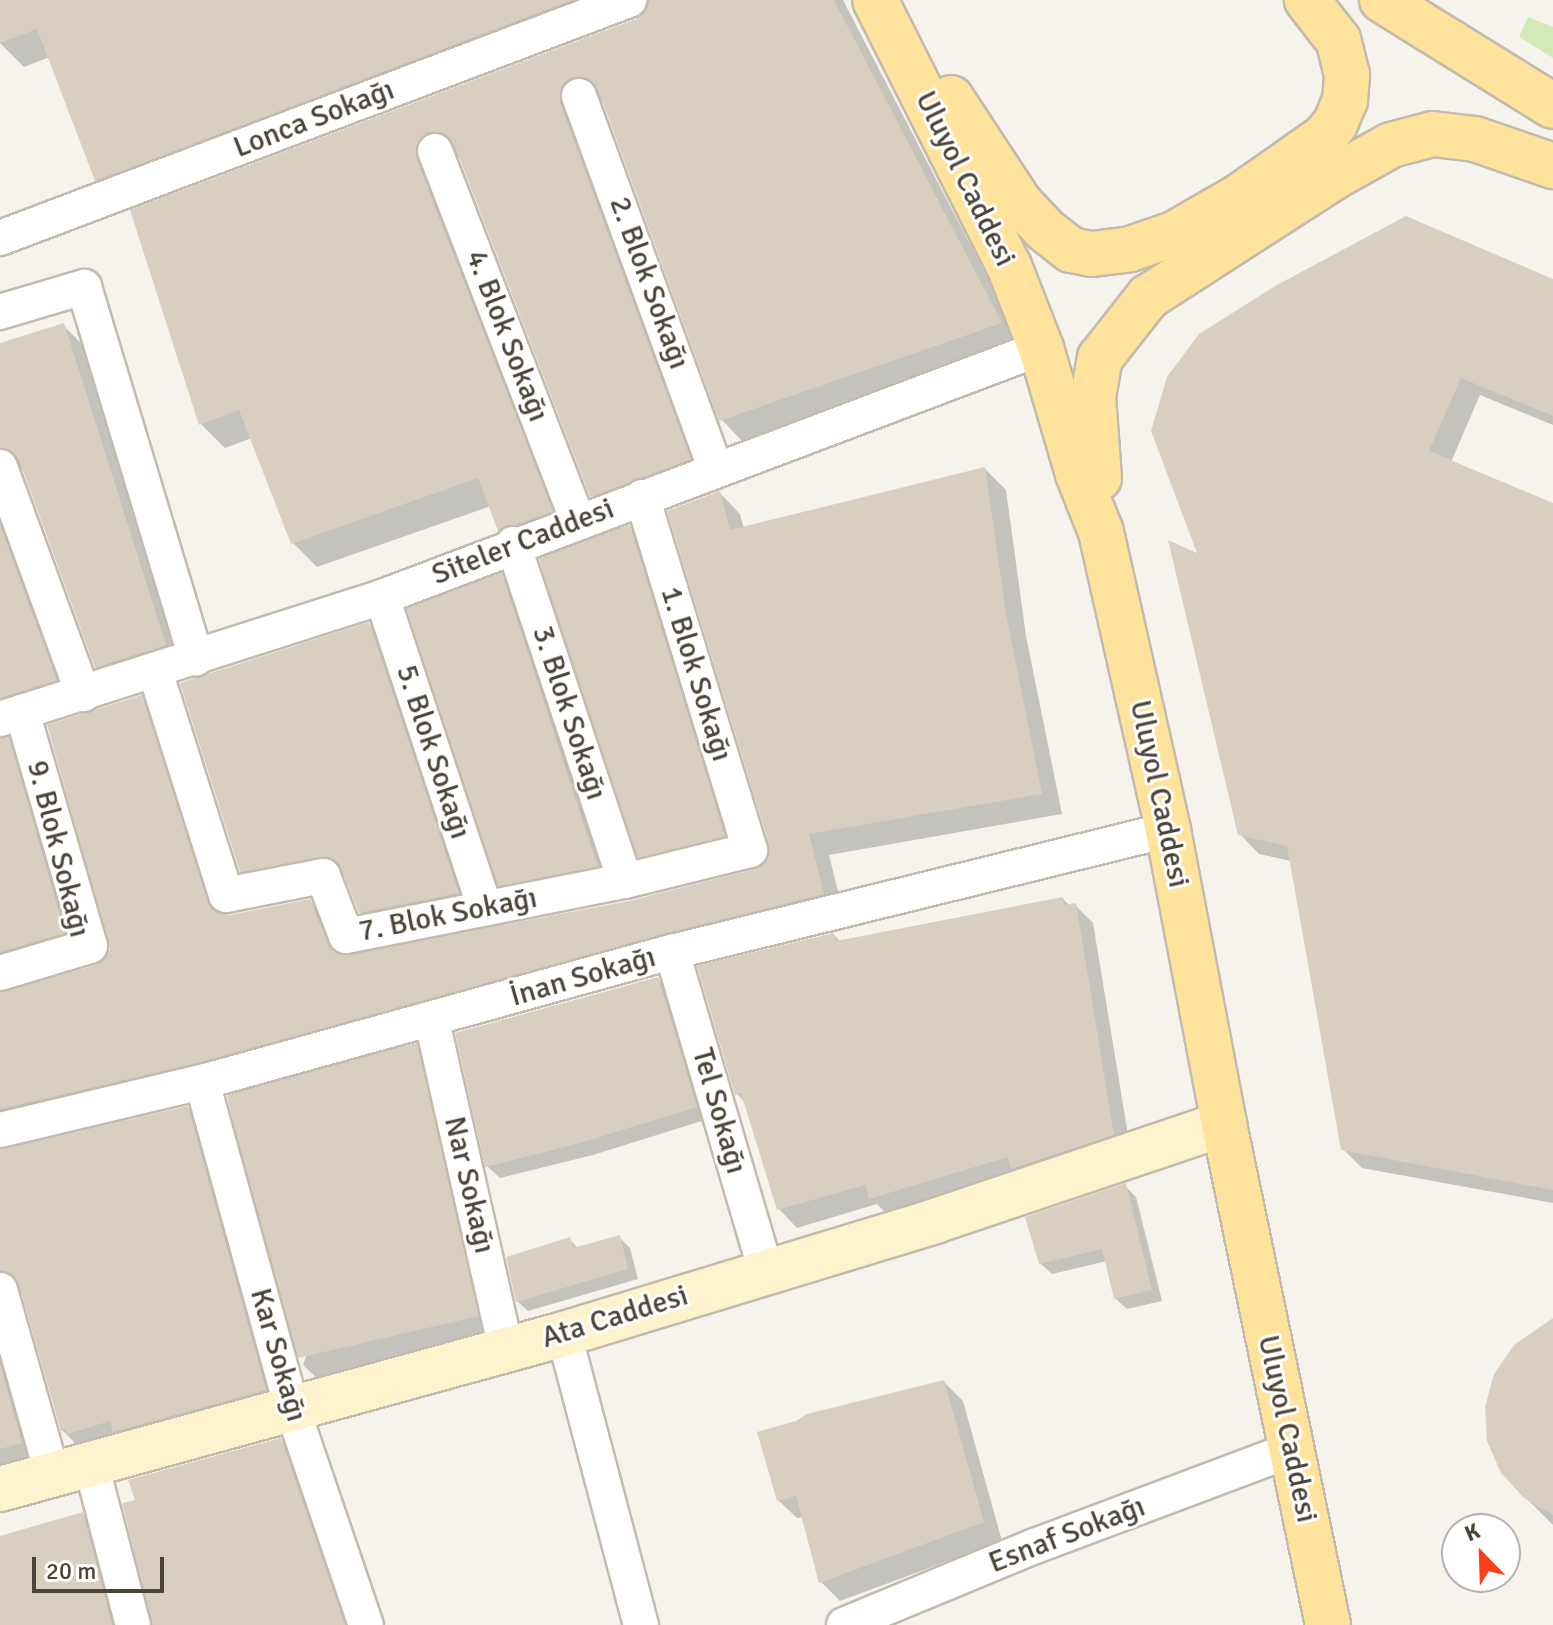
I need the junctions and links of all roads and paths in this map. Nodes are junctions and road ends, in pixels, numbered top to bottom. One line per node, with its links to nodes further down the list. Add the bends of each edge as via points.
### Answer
1 (629, 0): 10 (street, Lonca Sokağı)
2 (875, 0): 5 (main road, Uluyol Caddesi)
3 (1307, 0): 5 (main road, via 1338,40 1347,75 1345,100 1324,137 1174,234 1130,249 1092,254 1071,250 1020,203 964,115)
4 (1382, 0): 7 (main road)
5 (898, 41): 12 (main road, Uluyol Caddesi, via 1009,266)
6 (579, 96): 14 (street, 2. Blok Sokağı)
7 (1553, 106)
8 (435, 151): 16 (street, 4. Blok Sokağı)
9 (1553, 166): 17 (main road, via 1475,139 1433,134 1391,145 1148,297 1100,358 1093,397)
10 (0, 238)
11 (0, 312): 20 (street, via 84,287)
12 (1041, 348): 14 (street, Siteler Caddesi); 17 (main road, Uluyol Caddesi)
13 (0, 467): 22 (street)
14 (716, 470): 15 (street, Siteler Caddesi)
15 (642, 497): 16 (street, Siteler Caddesi); 25 (street, 1. Blok Sokağı)
16 (578, 521): 18 (street, Siteler Caddesi)
17 (1101, 532): 24 (main road, Uluyol Caddesi)
18 (513, 544): 19 (street, Siteler Caddesi); 26 (street, 3. Blok Sokağı)
19 (382, 597): 20 (street, Siteler Caddesi); 27 (street, 5. Blok Sokağı)
20 (196, 658): 21 (street, Siteler Caddesi)
21 (155, 671): 22 (street, Siteler Caddesi); 27 (street, 7. Blok Sokağı, via 226,895 323,876 346,936)
22 (83, 694): 23 (street, Siteler Caddesi)
23 (11, 716): 29 (street, 9. Blok Sokağı, via 90,946)
24 (1168, 830): 28 (street, İnan Sokağı); 32 (main road, Uluyol Caddesi)
25 (750, 850): 26 (street, 7. Blok Sokağı)
26 (625, 881): 27 (street, 7. Blok Sokağı)
27 (485, 908)
28 (672, 952): 30 (street, İnan Sokağı); 34 (street, Tel Sokağı)
29 (0, 973)
30 (432, 1021): 31 (street, İnan Sokağı); 37 (street, Nar Sokağı)
31 (202, 1082): 33 (street, İnan Sokağı); 38 (street, Kar Sokağı)
32 (1224, 1124): 34 (street, Ata Caddesi, via 935,1221); 39 (main road, Uluyol Caddesi)
33 (0, 1130)
34 (766, 1271): 36 (street, Ata Caddesi)
35 (0, 1290): 40 (street)
36 (564, 1334): 37 (street, Ata Caddesi); 44 (street)
37 (506, 1350): 38 (street, Ata Caddesi)
38 (292, 1408): 40 (street, Ata Caddesi); 43 (street, Kar Sokağı)
39 (1291, 1450): 45 (street, Esnaf Sokağı); 46 (main road, Uluyol Caddesi)
40 (71, 1469): 41 (street, Ata Caddesi); 42 (street)
41 (0, 1489)
42 (133, 1625)
43 (366, 1625)
44 (641, 1625)
45 (844, 1625)
46 (1328, 1625)

